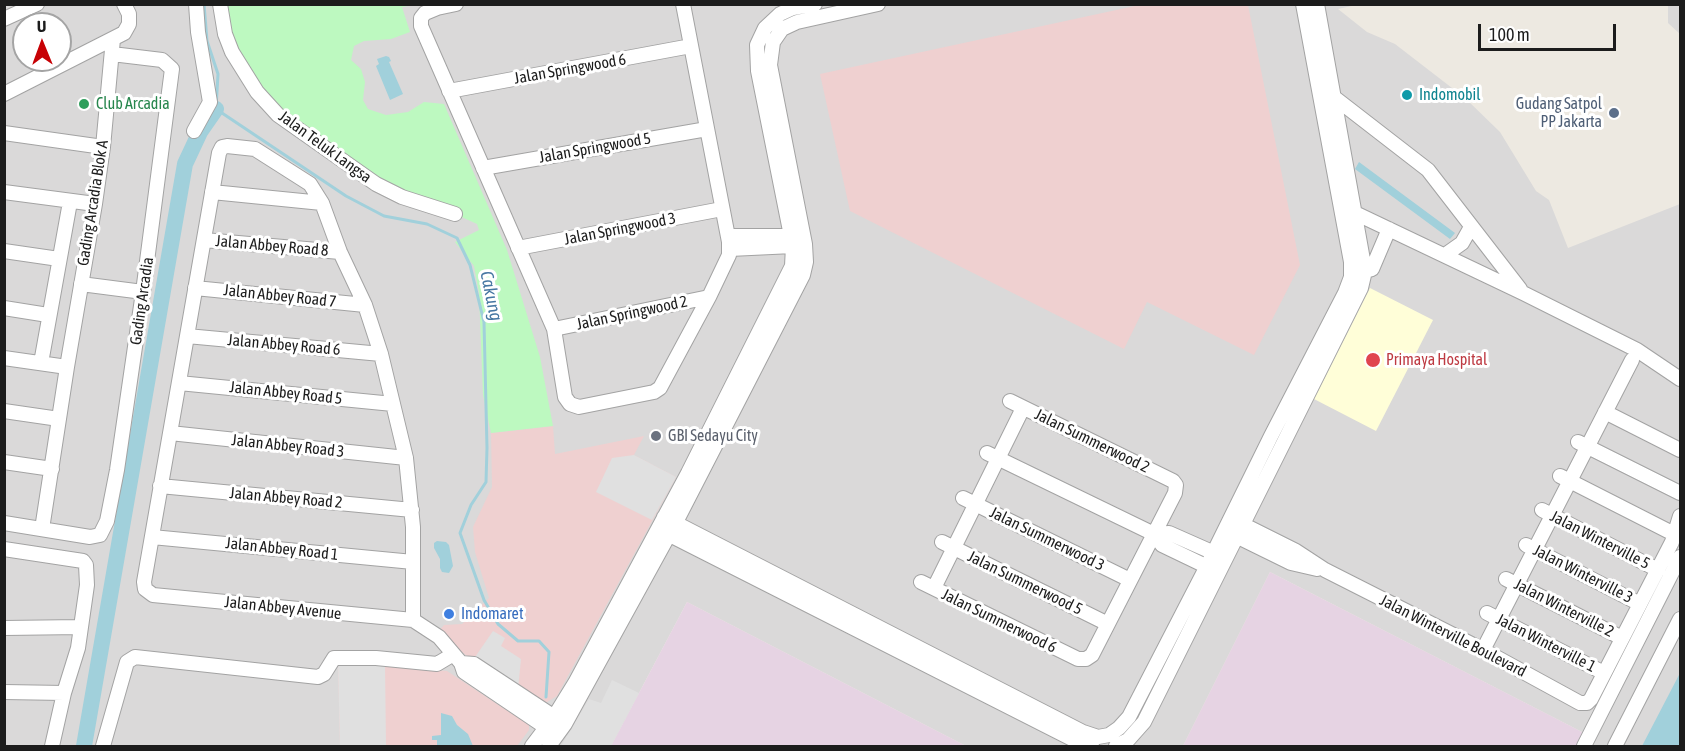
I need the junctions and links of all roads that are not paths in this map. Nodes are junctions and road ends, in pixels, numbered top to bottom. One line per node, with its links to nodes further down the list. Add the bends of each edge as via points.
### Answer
1 (37, 4): 11 (street)
2 (124, 4): 12 (street, via 129,24 124,33)
3 (196, 4): 21 (street, via 210,102)
4 (220, 4): 31 (street, Jalan Teluk Langsa, via 232,52 257,92 278,115 376,184)
5 (456, 4): 16 (street, via 437,8 421,18)
6 (683, 4): 13 (street)
7 (815, 4): 18 (street, via 780,14 758,40 756,58)
8 (878, 4): 18 (street, via 807,18 782,29 770,56)
9 (1303, 4): 19 (street)
10 (1317, 4): 17 (street)
11 (4, 20)
12 (113, 39): 14 (street, Gading Arcadia Blok A); 15 (street)
13 (691, 46): 16 (street, Jalan Springwood 6); 20 (street)
14 (112, 54): 23 (street, Gading Arcadia Blok A); 46 (street, Gading Arcadia, via 162,60 172,69)
15 (6, 89)
16 (449, 91): 24 (street)
17 (1335, 98): 19 (street); 33 (street, via 1428,170)
18 (772, 110): 35 (street)
19 (1333, 126): 32 (street)
20 (707, 129): 24 (street, Jalan Springwood 5); 30 (street)
21 (194, 131)
22 (4, 133): 23 (street)
23 (103, 147): 29 (street, Gading Arcadia Blok A)
24 (483, 168): 38 (street)
25 (4, 192): 27 (street)
26 (212, 192): 28 (street); 28 (street, via 219,153 227,146 255,149 280,163 310,184); 36 (street)
27 (70, 202): 29 (street); 42 (street)
28 (322, 203): 40 (street)
29 (95, 204): 44 (street, Gading Arcadia Blok A)
30 (722, 209): 37 (street); 38 (street, Jalan Springwood 3)
31 (455, 214)
32 (1348, 215): 34 (street); 43 (street); 91 (street, via 1351,277 1345,293)
33 (1471, 227): 41 (street, via 1462,243); 47 (street)
34 (1389, 229): 41 (street); 43 (street, via 1372,269)
35 (796, 239): 37 (street); 82 (street, via 792,266)
36 (204, 240): 40 (street, Jalan Abbey Road 8); 45 (street)
37 (729, 242): 48 (street)
38 (519, 248): 52 (street)
39 (4, 251): 42 (street)
40 (340, 252): 49 (street)
41 (1445, 255): 47 (street)
42 (59, 259): 51 (street)
43 (1365, 271): 84 (street)
44 (81, 284): 46 (street); 58 (street, Gading Arcadia Blok A)
45 (195, 288): 49 (street, Jalan Abbey Road 7); 53 (street)
46 (143, 292): 83 (street, Gading Arcadia, via 117,470 104,530 90,537)
47 (1523, 293): 59 (street, via 1637,350)
48 (709, 297): 52 (street, Jalan Springwood 2); 52 (street, via 660,388 654,392 579,406 570,404 565,397)
49 (365, 305): 54 (street)
50 (4, 308): 51 (street)
51 (48, 315): 57 (street)
52 (554, 329)
53 (187, 336): 54 (street, Jalan Abbey Road 6); 60 (street)
54 (381, 354): 62 (street)
55 (4, 358): 57 (street)
56 (1632, 360): 65 (street)
57 (41, 363): 58 (street)
58 (67, 367): 66 (street)
59 (1680, 379)
60 (178, 383): 62 (street, Jalan Abbey Road 5); 67 (street)
61 (1010, 401): 63 (street, Jalan Summerwood 2)
62 (393, 404): 71 (street)
63 (1023, 408): 70 (street); 85 (street, Jalan Summerwood 2, via 1173,481 1175,493)
64 (4, 411): 66 (street)
65 (1605, 412): 68 (street); 69 (street)
66 (59, 419): 73 (street)
67 (170, 433): 71 (street, Jalan Abbey Road 3); 75 (street)
68 (1582, 444): 74 (street); 76 (street)
69 (1680, 450)
70 (993, 455): 77 (street); 85 (street)
71 (406, 458): 78 (street)
72 (4, 462): 73 (street)
73 (52, 469): 83 (street)
74 (1565, 478): 79 (street); 86 (street)
75 (160, 486): 78 (street, Jalan Abbey Road 2); 87 (street)
76 (1680, 493)
77 (969, 501): 88 (street); 96 (street, Jalan Summerwood 3)
78 (412, 510): 93 (street)
79 (1547, 513): 89 (street); 95 (street, Jalan Winterville 5)
80 (1680, 516): 86 (street)
81 (4, 523): 83 (street, Gading Arcadia)
82 (667, 525): 105 (street); 112 (street)
83 (42, 529)
84 (1239, 530): 91 (street); 107 (street, Jalan Winterville Boulevard, via 1296,551 1325,570)
85 (1154, 534): 91 (street, via 1169,532); 94 (street, via 1162,545); 96 (street)
86 (1674, 534): 95 (street)
87 (152, 537): 93 (street, Jalan Abbey Road 1); 101 (street, Jalan Abbey Avenue, via 144,582 145,589 153,595)
88 (948, 544): 102 (street, Jalan Summerwood 5); 102 (street, Jalan Summerwood 6, via 927,585 1078,659 1092,655)
89 (1530, 547): 97 (street); 98 (street, Jalan Winterville 3)
90 (5, 550): 103 (street, via 83,561 87,585)
91 (1220, 555): 94 (street)
92 (1680, 557): 118 (street)
93 (413, 562): 101 (street)
94 (1213, 569): 105 (street, via 1129,717 1119,728 1098,737); 117 (street, via 1144,722)
95 (1658, 570): 98 (street)
96 (1130, 580): 102 (street)
97 (1511, 581): 99 (street); 106 (street, Jalan Winterville 2)
98 (1640, 604): 106 (street)
99 (1493, 616): 107 (street); 109 (street, Jalan Winterville 1)
100 (1680, 619): 119 (street)
101 (418, 624): 108 (street, via 439,637)
102 (1108, 624)
103 (81, 627): 104 (street); 111 (street)
104 (4, 628)
105 (879, 634): 116 (street)
106 (1623, 638): 109 (street)
107 (1483, 650): 109 (street, Jalan Winterville Boulevard, via 1580,703 1591,699)
108 (457, 659): 112 (street, via 464,672); 114 (street, via 437,664 334,658 318,677 135,657 127,662)
109 (1604, 673)
110 (4, 692): 111 (street)
111 (64, 693): 113 (street)
112 (554, 730): 115 (street)
113 (52, 747)
114 (103, 747)
115 (532, 747)
116 (1092, 747)
117 (1116, 747)
118 (1584, 747)
119 (1615, 747)

